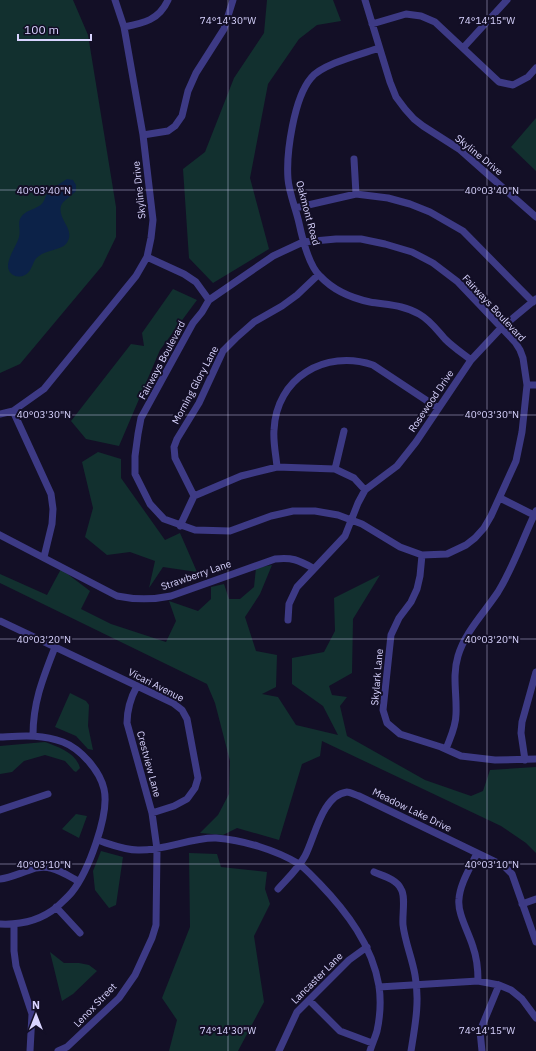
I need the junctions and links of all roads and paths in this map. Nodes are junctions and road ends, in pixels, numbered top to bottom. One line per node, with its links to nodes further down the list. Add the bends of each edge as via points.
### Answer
1 (115, 0): 7 (street, Skyline Drive)
2 (168, 0): 7 (street, via 154,18 141,24)
3 (233, 0): 11 (street, via 224,29 196,73 188,91 182,116 175,126 168,130)
4 (365, 0): 6 (street, Skyline Drive)
5 (507, 0): 9 (street)
6 (372, 24): 8 (street, Skyline Drive); 9 (street, via 406,14 421,16 435,22)
7 (124, 27): 11 (street, Skyline Drive)
8 (379, 48): 14 (street, Oakmont Road, via 323,68 312,76 305,86 290,144 288,180); 15 (street, Skyline Drive, via 396,97 414,119 459,148)
9 (463, 48): 10 (street, via 499,82 513,85 528,77)
10 (536, 68)
11 (143, 135): 17 (street, Skyline Drive, via 153,220)
12 (354, 159): 13 (street)
13 (356, 194): 14 (street); 20 (street, via 410,204 463,231)
14 (296, 208): 16 (street, Oakmont Road)
15 (536, 217)
16 (303, 242): 18 (street, Oakmont Road); 19 (street, Fairways Boulevard, via 273,256); 21 (street, Fairways Boulevard, via 361,239 412,252 433,263 458,282)
17 (146, 257): 19 (street, via 196,282); 26 (street, Skyline Drive, via 136,276 44,389)
18 (318, 275): 22 (street, Oakmont Road, via 345,295 368,302 404,307 420,314); 32 (street, Morning Glory Lane, via 297,295 250,326 223,351 199,403 174,447 175,458)
19 (209, 300): 36 (street, Fairways Boulevard, via 193,323 142,418 135,456 135,474 150,504 164,519)
20 (534, 300): 21 (street, Rosewood Drive)
21 (501, 328): 22 (street, Rosewood Drive); 23 (street, Fairways Boulevard, via 520,350)
22 (471, 360): 25 (street, Rosewood Drive)
23 (527, 385): 24 (street); 33 (street, Fairways Boulevard, via 516,461)
24 (536, 385)
25 (438, 408): 29 (street, via 372,365 360,361 322,364 302,374 290,385 280,401 274,430); 31 (street, Rosewood Drive, via 397,466)
26 (13, 411): 27 (street, Skyline Drive); 39 (street, via 51,494 52,524)
27 (0, 414)
28 (344, 431): 30 (street)
29 (277, 467): 30 (street); 32 (street, via 241,476)
30 (334, 469): 31 (street, via 354,478)
31 (365, 490): 35 (street, Rosewood Drive)
32 (194, 496): 36 (street)
33 (500, 498): 34 (street); 38 (street, Fairways Boulevard, via 484,528 466,545 447,554)
34 (535, 514): 48 (street, via 508,574 465,639 458,656 454,673 456,714)
35 (352, 520): 36 (street, Fairways Boulevard, via 315,511 292,511 230,531 195,530); 38 (street, Fairways Boulevard, via 400,547); 40 (street, Rosewood Drive, via 345,536)
36 (180, 526)
37 (0, 535): 39 (street, Strawberry Lane)
38 (422, 555): 48 (street, Skylark Lane, via 417,590 398,618 391,635 383,710 387,723 400,734)
39 (44, 557): 40 (street, Strawberry Lane, via 118,596 134,599 171,596 275,559 289,558)
40 (313, 568): 41 (street, Rosewood Drive, via 297,587 289,604)
41 (288, 620)
42 (0, 621): 43 (street, Vicari Avenue)
43 (55, 647): 45 (street, Vicari Avenue); 46 (street, via 35,703)
44 (536, 672): 50 (street, via 522,722)
45 (137, 686): 53 (street, Crestview Lane, via 130,699 127,723); 53 (street, Vicari Avenue, via 182,710 187,719 198,778 187,799)
46 (33, 735): 47 (street); 54 (street, via 64,742 83,755 95,769 104,789 104,813)
47 (0, 737)
48 (446, 749): 50 (street, Skylark Lane, via 461,756)
49 (536, 759): 50 (street, Skylark Lane)
50 (525, 760)
51 (48, 794): 52 (street)
52 (0, 810)
53 (152, 813): 55 (street, Crestview Lane)
54 (97, 840): 55 (street, via 123,848); 60 (street)
55 (157, 849): 57 (street, via 215,838 247,842); 78 (street, Lenox Street, via 156,925 135,975 119,998 67,1047)
56 (478, 853): 57 (street, Meadow Lake Drive, via 348,792 336,796 326,806); 63 (street, Meadow Lake Drive, via 504,866 512,874); 70 (street, via 458,900 474,949)
57 (300, 865): 61 (street, Meadow Lake Drive); 69 (street, via 334,898 355,925)
58 (374, 872): 71 (street, via 395,881 402,889 404,930)
59 (0, 879): 60 (street, via 46,866)
60 (78, 881): 64 (street)
61 (278, 889)
62 (536, 898): 63 (street)
63 (522, 904): 68 (street, Meadow Lake Drive)
64 (56, 907): 66 (street, via 43,916); 67 (street)
65 (0, 924): 66 (street)
66 (14, 925): 77 (street, via 16,966 32,1014)
67 (80, 933)
68 (536, 942)
69 (367, 947): 73 (street); 74 (street, Lancaster Lane, via 348,960)
70 (478, 981): 71 (street); 72 (street)
71 (416, 984): 73 (street); 81 (street, via 418,1003)
72 (499, 985): 75 (street, via 522,999); 82 (street, via 480,1031)
73 (379, 987): 76 (street, via 380,1010 377,1032)
74 (310, 1001): 76 (street, via 340,1031); 79 (street, Lancaster Lane, via 297,1012)
75 (536, 1018)
76 (372, 1043): 80 (street)
77 (30, 1051)
78 (58, 1051)
79 (279, 1051)
80 (370, 1051)
81 (411, 1051)
82 (482, 1051)

